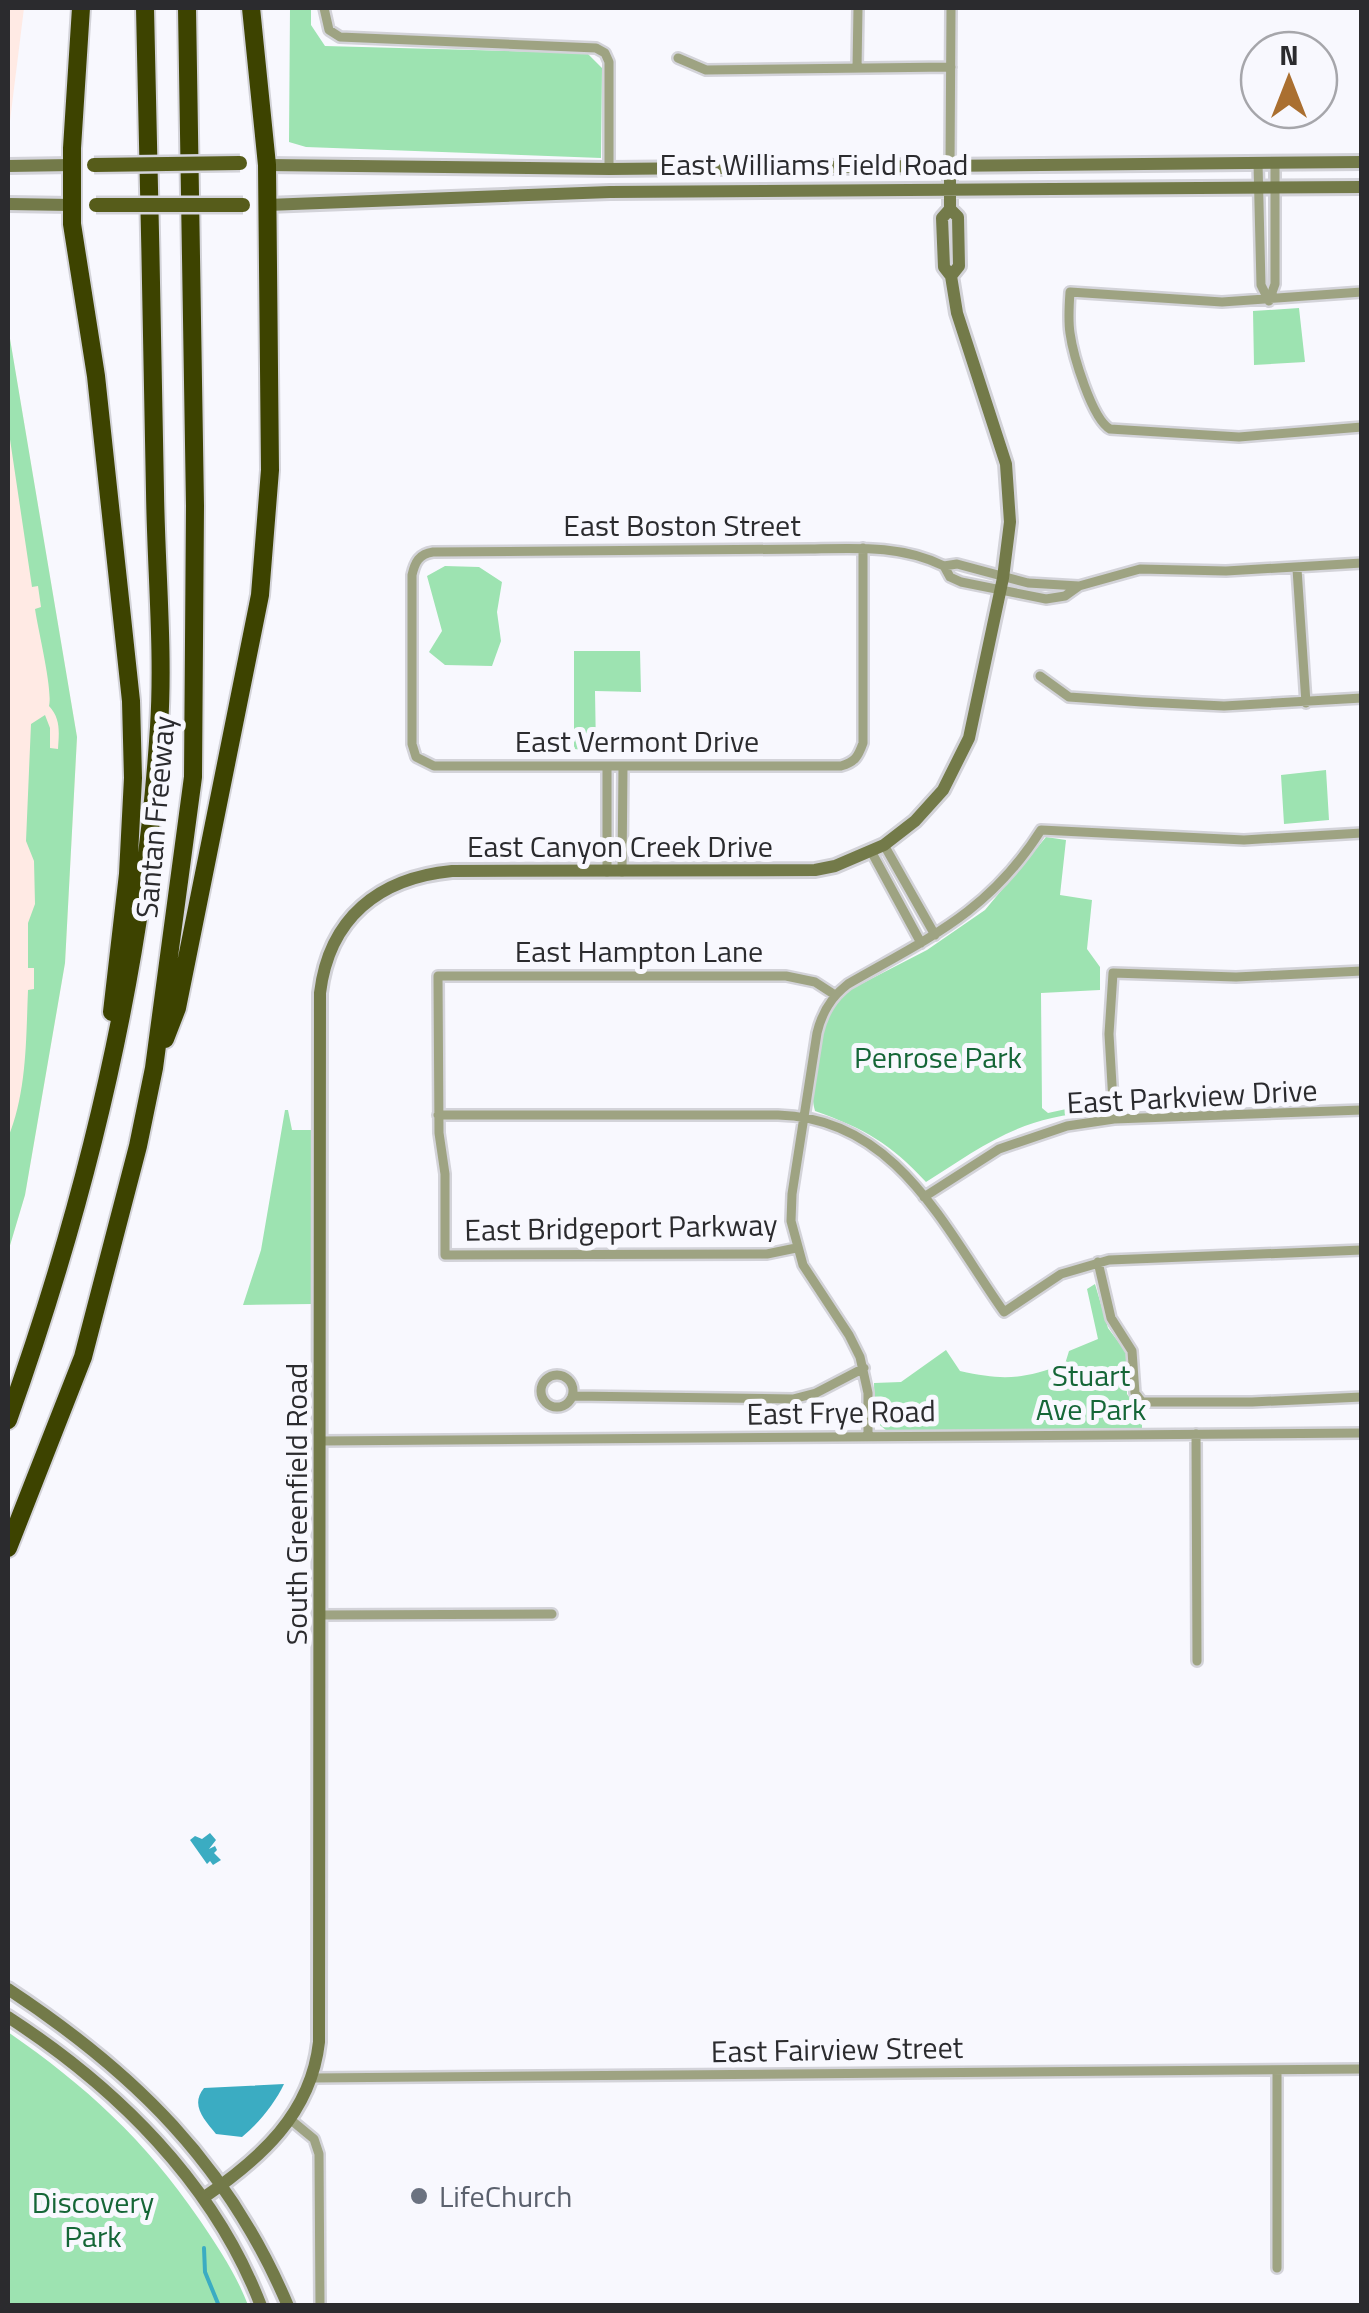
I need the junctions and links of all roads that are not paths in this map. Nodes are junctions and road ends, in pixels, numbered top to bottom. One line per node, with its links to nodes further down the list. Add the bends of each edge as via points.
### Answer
1 (81, 8): 14 (highway)
2 (146, 8): 54 (highway, Santan Freeway, via 159,724 144,883)
3 (186, 8): 53 (highway, Santan Freeway, via 193,777)
4 (250, 8): 18 (highway)
5 (324, 8): 20 (street, via 329,30 340,37 605,53)
6 (858, 8): 10 (street)
7 (951, 8): 9 (street)
8 (678, 58): 10 (street, via 706,70)
9 (952, 67): 10 (street); 16 (street)
10 (857, 68)
11 (1275, 162): 12 (main road, East Williams Field Road); 13 (main road, East Williams Field Road); 23 (street)
12 (1362, 162)
13 (1258, 163): 16 (main road, East Williams Field Road); 22 (street)
14 (72, 164): 19 (main road); 26 (highway)
15 (240, 164): 17 (main road, bridge)
16 (950, 164): 20 (main road, East Williams Field Road); 24 (main road)
17 (94, 165)
18 (266, 165): 20 (main road, East Williams Field Road); 29 (highway)
19 (8, 166)
20 (609, 170)
21 (1362, 187): 23 (main road, East Williams Field Road)
22 (1257, 188): 23 (main road, East Williams Field Road); 24 (main road, East Williams Field Road); 31 (street, via 1261,286)
23 (1274, 188): 31 (street)
24 (950, 191): 29 (main road, East Williams Field Road, via 610,192); 37 (main road, via 958,217 959,266 950,276 957,313 1006,464 1010,522)
25 (8, 204): 26 (main road)
26 (72, 205): 54 (highway, via 130,701 128,874)
27 (96, 205): 28 (main road, bridge)
28 (243, 205)
29 (266, 205): 53 (highway, via 270,470 260,595 176,1008)
30 (1362, 292): 31 (street)
31 (1270, 301): 32 (street, via 1070,292 1070,339 1096,417 1114,430 1163,434)
32 (1362, 428)
33 (863, 548): 35 (street, East Boston Street, via 902,551); 41 (street, East Boston Street, via 433,552 418,559 412,575); 43 (street, East Vermont Drive, via 858,758 840,766)
34 (1362, 563): 36 (street, East Boston Street)
35 (944, 566): 37 (street, East Boston Street, via 957,564); 37 (street, East Boston Street, via 950,578)
36 (1296, 569): 37 (street, East Boston Street, via 1146,568 1046,599); 40 (street)
37 (1002, 585): 45 (main road, via 962,756 933,804)
38 (1040, 676): 40 (street, via 1069,697 1224,706)
39 (1362, 698): 40 (street)
40 (1306, 703)
41 (416, 757): 42 (street, East Vermont Drive, via 434,766)
42 (607, 766): 43 (street, East Vermont Drive); 46 (street)
43 (623, 766): 47 (street)
44 (1362, 833): 49 (street, via 1244,840 1042,830 1000,884)
45 (878, 848): 47 (main road, East Canyon Creek Drive, via 835,866 794,872); 49 (street); 50 (street)
46 (607, 872): 47 (main road, East Canyon Creek Drive); 48 (main road, East Canyon Creek Drive, via 432,873)
47 (622, 872)
48 (370, 896): 70 (main road, South Greenfield Road, via 333,945 320,993)
49 (935, 935): 50 (street)
50 (921, 943): 52 (street)
51 (1362, 970): 58 (street, via 1236,977 1113,973)
52 (835, 995): 56 (street, East Hampton Lane, via 792,976 438,976); 57 (street, via 818,1027)
53 (154, 1068): 71 (highway, Santan Freeway, via 83,1357)
54 (103, 1107): 66 (highway, Santan Freeway, via 58,1274)
55 (1362, 1110): 58 (street, East Parkview Drive)
56 (438, 1116): 57 (street); 60 (street, East Bridgeport Parkway, via 445,1254 767,1254)
57 (804, 1117): 59 (street, via 867,1140); 60 (street, via 791,1203)
58 (1114, 1119): 59 (street, East Parkview Drive, via 1021,1140)
59 (924, 1197): 62 (street, via 1004,1312 1060,1274)
60 (796, 1248): 63 (street)
61 (1362, 1250): 62 (street)
62 (1098, 1262): 65 (street, via 1111,1318 1133,1355 1140,1401)
63 (864, 1368): 64 (street, via 793,1399); 69 (street)
64 (572, 1396)
65 (1362, 1397)
66 (8, 1420)
67 (1362, 1433): 68 (street, East Frye Road)
68 (1196, 1434): 69 (street, East Frye Road); 74 (street)
69 (868, 1436): 70 (street, East Frye Road)
70 (321, 1441): 73 (main road, South Greenfield Road)
71 (8, 1548)
72 (552, 1614): 73 (street)
73 (320, 1615): 79 (main road, South Greenfield Road, via 320,2018)
74 (1197, 1661)
75 (8, 1989): 81 (main road, via 144,2092)
76 (8, 2017): 82 (main road, via 107,2091)
77 (1277, 2070): 78 (street, East Fairview Street); 79 (street, East Fairview Street); 83 (street)
78 (1362, 2070)
79 (313, 2078): 80 (main road, South Greenfield Road)
80 (291, 2120): 81 (main road, South Greenfield Road); 86 (street, via 314,2139 318,2154)
81 (223, 2185): 82 (main road, South Greenfield Road); 85 (main road)
82 (203, 2198): 84 (main road)
83 (1277, 2268)
84 (262, 2306)
85 (288, 2306)
86 (320, 2306)

